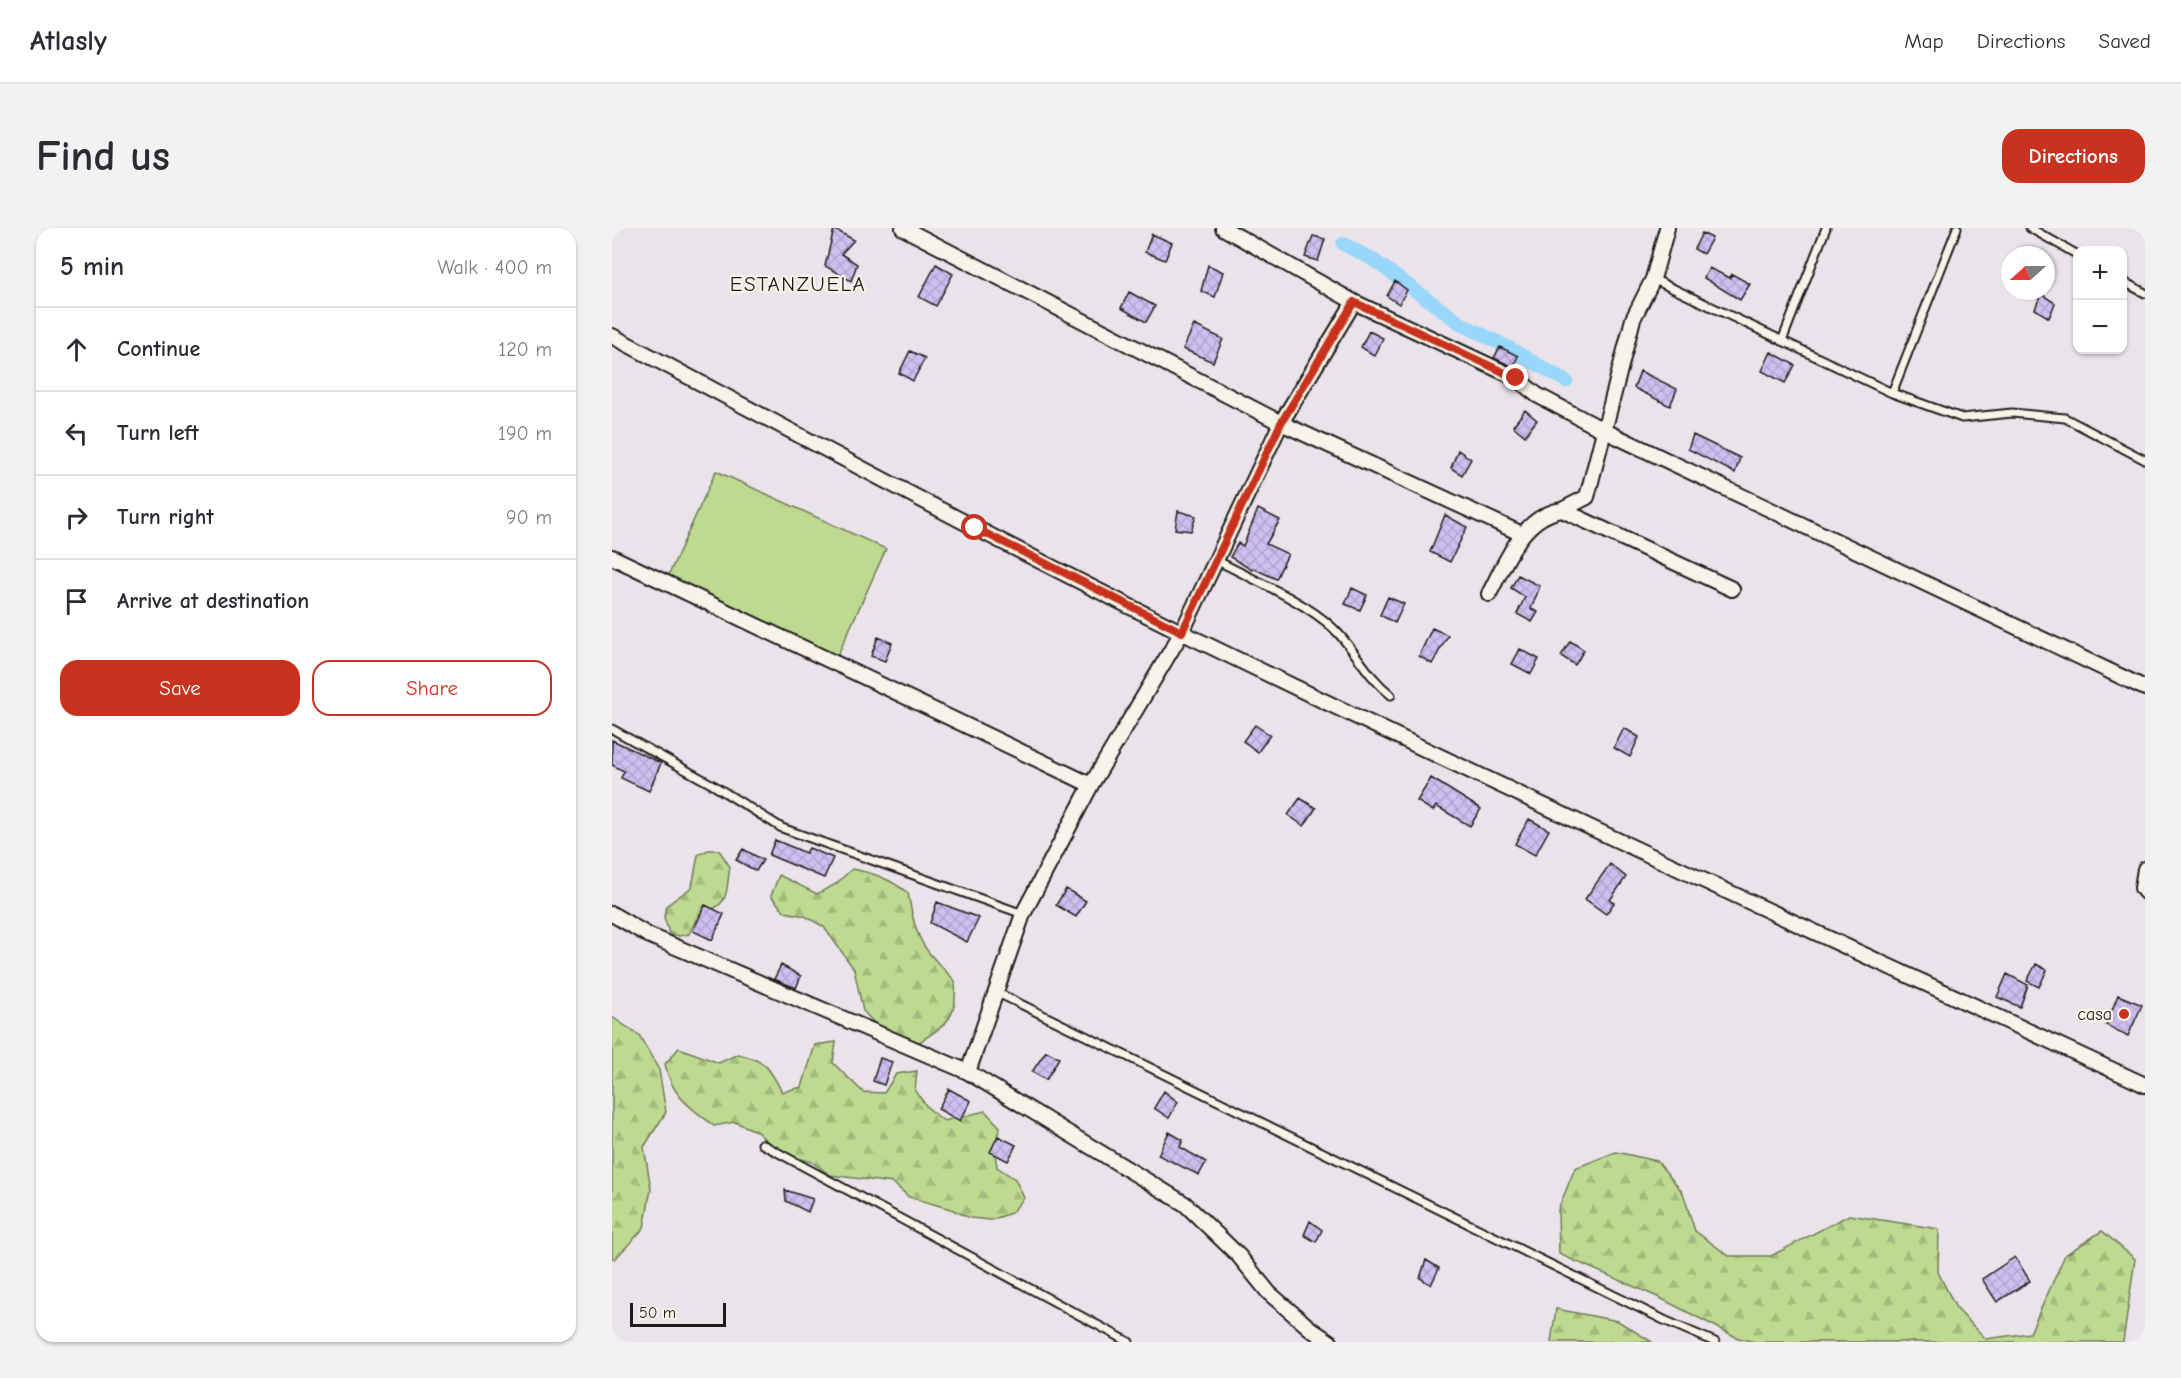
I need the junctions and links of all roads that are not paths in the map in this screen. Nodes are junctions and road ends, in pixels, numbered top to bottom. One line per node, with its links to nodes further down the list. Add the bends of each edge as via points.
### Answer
1 (903, 228): 15 (street)
2 (1223, 228): 11 (street)
3 (1666, 228): 8 (street)
4 (1826, 228): 13 (lane)
5 (1957, 228): 14 (lane)
6 (2030, 228): 7 (lane)
7 (2073, 252)
8 (1653, 279): 13 (lane); 16 (street, via 1633,320)
9 (2127, 283): 10 (lane)
10 (2145, 293)
11 (1354, 302): 15 (street); 16 (street, via 1516,378 1537,395)
12 (612, 336): 24 (street, via 975,528)
13 (1782, 341): 14 (lane)
14 (1892, 393): 17 (lane, via 1962,418 2012,413 2065,418)
15 (1281, 423): 19 (street); 21 (street)
16 (1605, 431): 18 (street, via 1587,498); 25 (street)
17 (2145, 460)
18 (1562, 510): 19 (street); 22 (street)
19 (1522, 534): 23 (street)
20 (612, 557): 28 (street)
21 (1216, 560): 24 (street); 26 (lane, via 1317,615 1333,628 1371,679)
22 (1732, 589)
23 (1489, 594)
24 (1182, 632): 28 (street); 35 (street, via 1646,854)
25 (2145, 688)
26 (1391, 695)
27 (612, 729): 32 (lane, via 782,828)
28 (1091, 785): 32 (street)
29 (2145, 868): 30 (street)
30 (2145, 892)
31 (612, 914): 34 (street, via 648,935)
32 (1023, 914): 33 (street)
33 (996, 992): 34 (street); 39 (lane)
34 (968, 1072): 38 (street, via 1185,1204 1239,1256 1269,1293)
35 (2145, 1085)
36 (762, 1144): 37 (lane)
37 (1129, 1342)
38 (1330, 1342)
39 (1715, 1342)

